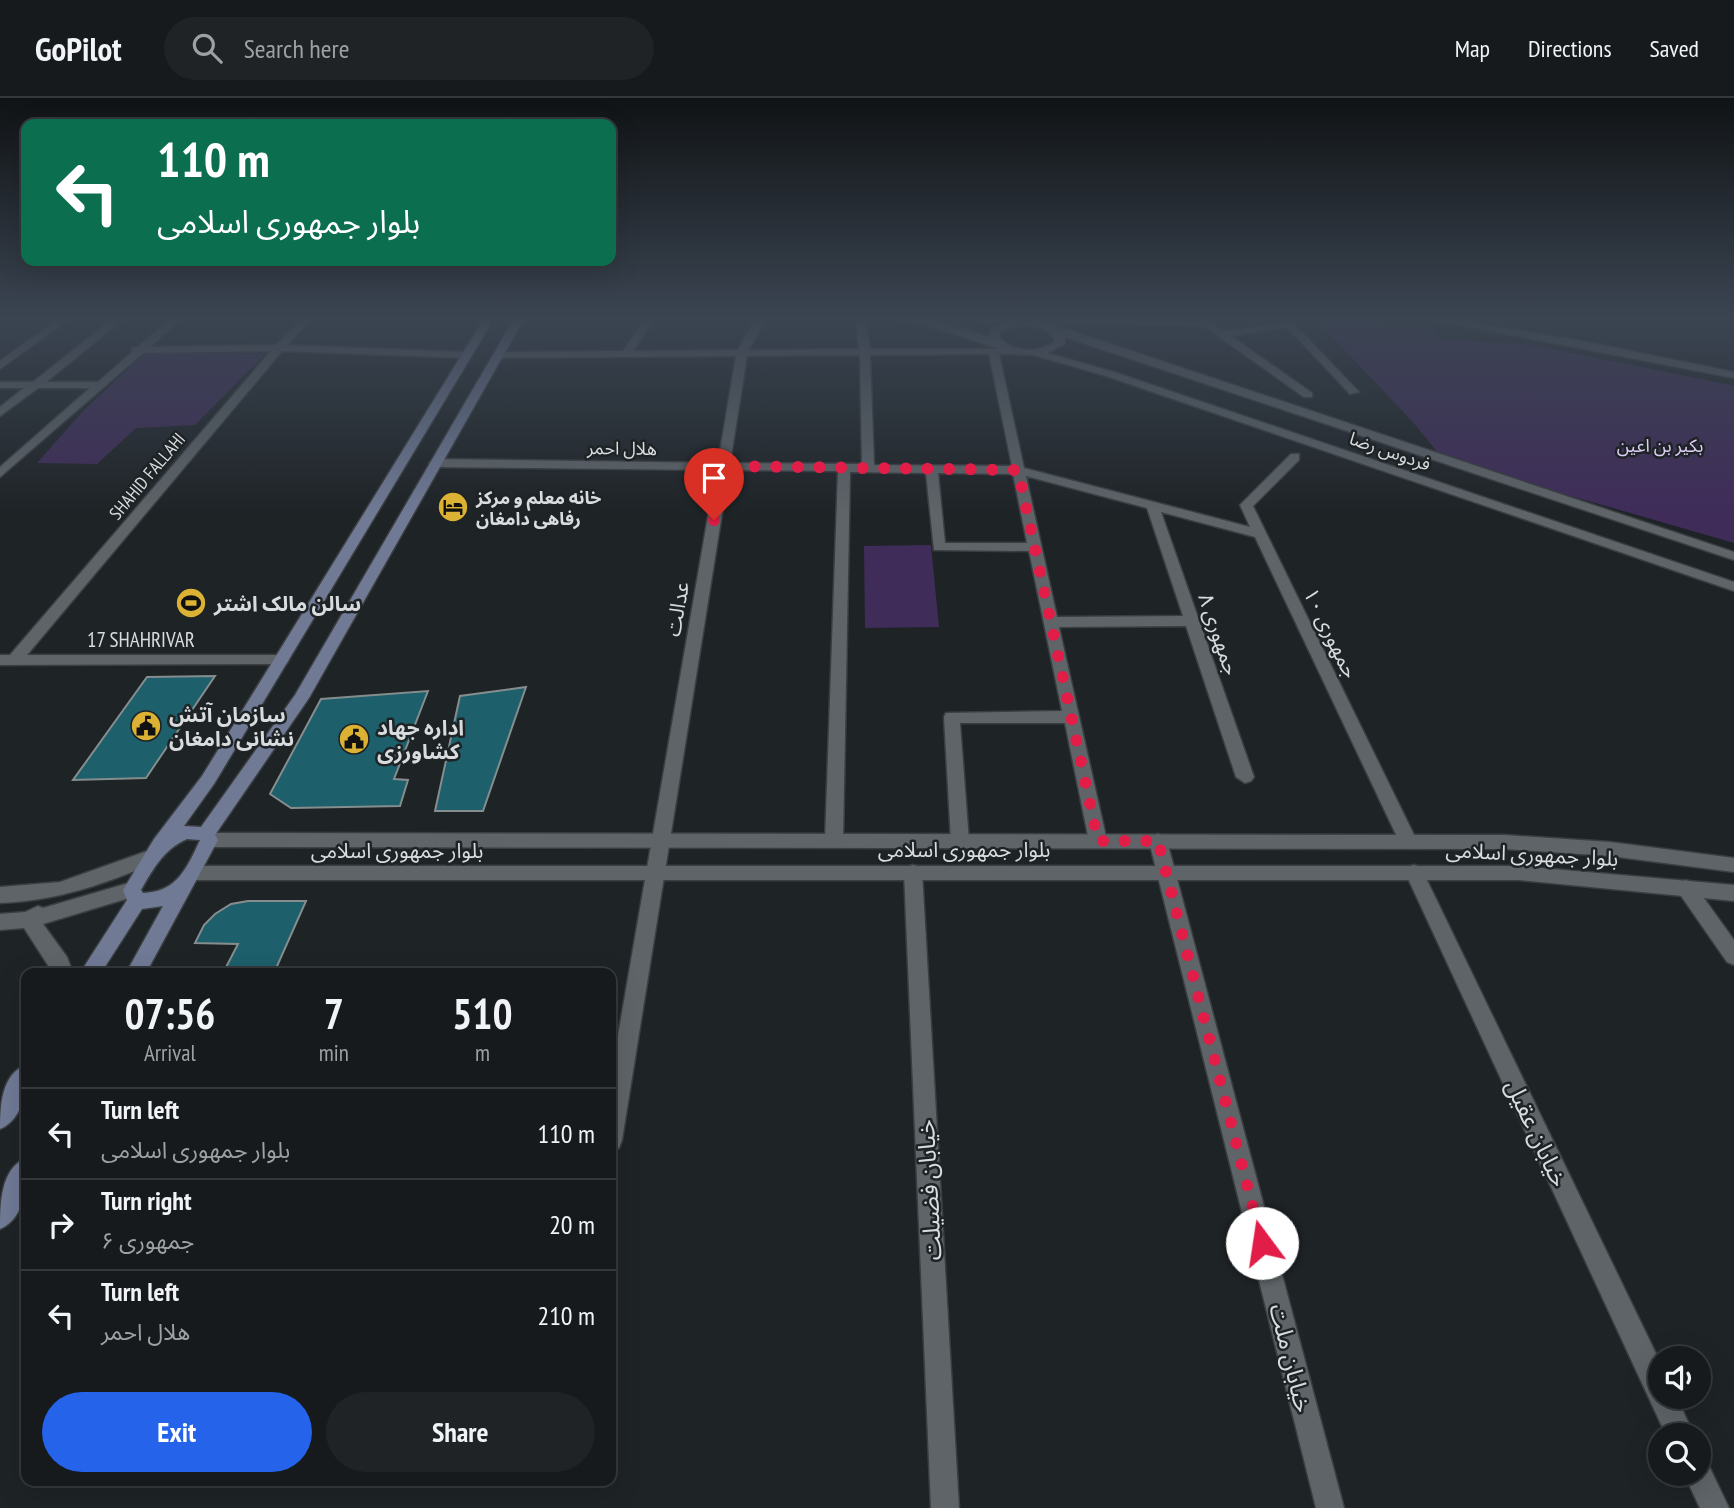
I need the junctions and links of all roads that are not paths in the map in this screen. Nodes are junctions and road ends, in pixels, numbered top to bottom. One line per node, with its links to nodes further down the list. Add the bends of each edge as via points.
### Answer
1 (39, 383): 14 (street)
2 (103, 383): 15 (street)
3 (249, 383): 34 (street, SHAHID FALLAHI)
4 (449, 383): 35 (main road)
5 (482, 383): 20 (main road)
6 (737, 383): 21 (street, عدالت)
7 (866, 383): 23 (street)
8 (1002, 383): 25 (street)
9 (1137, 383): 31 (street, فردوس رضا)
10 (1214, 383): 30 (street, فردوس رضا)
11 (1291, 383): 17 (street)
12 (1345, 383): 16 (street)
13 (0, 385): 14 (street)
14 (36, 385): 15 (street); 18 (street)
15 (101, 385): 26 (street)
16 (1354, 392)
17 (1308, 395)
18 (0, 413)
19 (1295, 457): 28 (street, جمهوری ۱۰, via 1246,505)
20 (435, 463): 21 (street, هلال احمر); 38 (main road, via 301,698)
21 (723, 466): 22 (street, هلال احمر); 39 (street, عدالت)
22 (844, 468): 23 (street, هلال احمر); 40 (street)
23 (868, 468): 24 (street, هلال احمر)
24 (932, 469): 25 (street, هلال احمر); 29 (street, via 939,547)
25 (1018, 470): 27 (street, هلال احمر); 29 (street)
26 (0, 473)
27 (1152, 505): 28 (street, هلال احمر); 32 (street, جمهوری ۸)
28 (1260, 534): 44 (street, جمهوری ۱۰)
29 (1035, 547): 33 (street)
30 (1734, 556)
31 (1734, 587)
32 (1192, 621): 33 (street); 37 (street, جمهوری ۸)
33 (1051, 622): 36 (street)
34 (7, 660): 35 (street, 17 SHAHRIVAR)
35 (281, 660): 45 (main road, via 208,780)
36 (1071, 717): 41 (street, via 952,718); 42 (street)
37 (1245, 777)
38 (207, 837): 39 (street, بلوار جمهوری اسلامی); 45 (main road, via 186,832); 52 (main road)
39 (659, 841): 40 (street, بلوار جمهوری اسلامی); 48 (street, عدالت)
40 (834, 841): 41 (street, بلوار جمهوری اسلامی)
41 (960, 841): 42 (street, بلوار جمهوری اسلامی)
42 (1098, 841): 43 (street, بلوار جمهوری اسلامی)
43 (1158, 841): 44 (street, بلوار جمهوری اسلامی); 50 (street, خیابان ملت)
44 (1408, 841): 46 (street, بلوار جمهوری اسلامی, via 1506,842)
45 (155, 850): 55 (street, via 67,890); 58 (main road)
46 (1673, 857): 47 (street, بلوار جمهوری اسلامی); 53 (street)
47 (1734, 865)
48 (654, 872): 49 (street, بلوار جمهوری اسلامی); 52 (street, بلوار جمهوری اسلامی); 66 (street, عدالت)
49 (913, 872): 50 (street, بلوار جمهوری اسلامی); 72 (street, خیابان فضیلت)
50 (1166, 872): 51 (street, بلوار جمهوری اسلامی); 73 (street, خیابان ملت)
51 (1414, 872): 53 (street, بلوار جمهوری اسلامی, via 1519,873); 70 (street, خیابان عقیل)
52 (193, 873): 54 (main road)
53 (1686, 888): 56 (street, بلوار جمهوری اسلامی); 61 (street)
54 (181, 891): 58 (main road, via 167,898); 64 (main road)
55 (47, 894): 57 (street); 59 (street, via 44,907)
56 (1734, 894)
57 (0, 895)
58 (135, 895): 59 (street); 63 (main road)
59 (29, 920): 60 (street); 62 (street)
60 (0, 922)
61 (1734, 956)
62 (62, 968)
63 (93, 968)
64 (139, 968)
65 (21, 1083): 67 (main road)
66 (616, 1109)
67 (0, 1118)
68 (21, 1179): 69 (main road)
69 (0, 1217)
70 (1648, 1367)
71 (1704, 1486): 74 (street)
72 (946, 1508)
73 (1330, 1508)
74 (1715, 1508)

